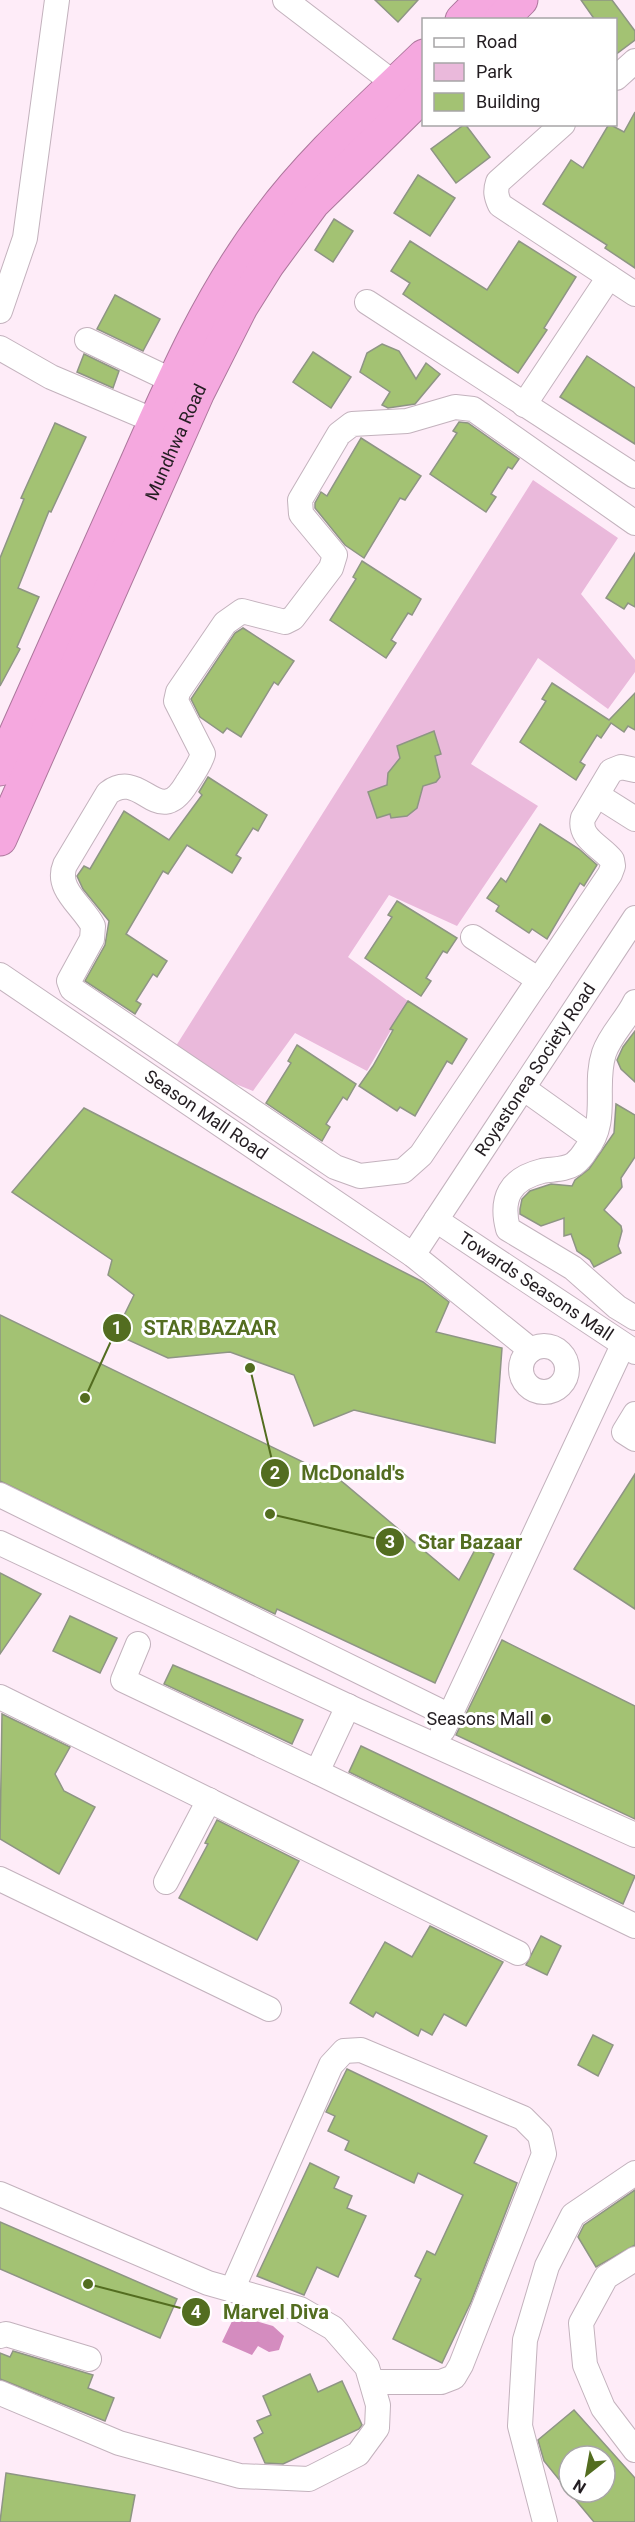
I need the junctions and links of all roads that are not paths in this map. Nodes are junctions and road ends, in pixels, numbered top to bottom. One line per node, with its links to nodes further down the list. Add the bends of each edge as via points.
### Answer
1 (57, 0): 15 (street, via 26,238)
2 (285, 0): 10 (street)
3 (482, 0): 5 (highway)
4 (521, 0): 6 (highway)
5 (464, 18)
6 (503, 18)
7 (422, 58): 10 (highway, Mundhwa Road)
8 (635, 61): 9 (street)
9 (617, 76)
10 (409, 89): 18 (highway, Mundhwa Road, via 322,154 266,220 218,293); 20 (highway, Mundhwa Road, via 287,237)
11 (561, 126): 12 (street, via 498,182 496,197 500,205)
12 (609, 277): 13 (street); 19 (street)
13 (635, 294)
14 (367, 302): 19 (street)
15 (0, 312)
16 (87, 340): 18 (street)
17 (3, 355): 20 (street)
18 (173, 381): 20 (highway, Mundhwa Road)
19 (524, 405): 21 (street)
20 (168, 426): 23 (highway, Mundhwa Road); 27 (highway, Mundhwa Road)
21 (635, 476)
22 (635, 523): 31 (street, via 473,409 455,407 407,421 352,424 339,434 300,500 301,514 334,555 331,568 293,618 285,622 242,610 225,623 178,692 176,701 203,754 180,795 166,803 124,785 116,786 108,793 61,875 63,885 93,926 92,939 69,981 72,989 335,1167 360,1176 403,1170 421,1155)
23 (1, 765)
24 (635, 770): 25 (street, via 621,766 611,771)
25 (597, 795): 26 (street); 31 (street, via 581,826 613,866)
26 (635, 819)
27 (0, 838)
28 (635, 918): 33 (street, Royastonea Society Road)
29 (473, 937): 31 (street)
30 (0, 975): 36 (street, Season Mall Road)
31 (539, 980)
32 (635, 1002): 34 (street, via 605,1051 600,1073 600,1124)
33 (523, 1088): 34 (street); 35 (street, Royastonea Society Road)
34 (593, 1138): 37 (street, via 573,1164 519,1181 503,1210 508,1229 573,1268)
35 (436, 1220): 36 (street, Royastonea Society Road); 38 (street, Towards Seasons Mall)
36 (413, 1255): 39 (street, Season Mall Road)
37 (635, 1318)
38 (629, 1348): 41 (street)
39 (531, 1350): 40 (street, via 522,1362 526,1384 539,1392); 40 (street, via 546,1346 565,1358 565,1380)
40 (555, 1391): 41 (street)
41 (593, 1410): 49 (street)
42 (635, 1414): 43 (street, via 624,1432)
43 (635, 1439)
44 (0, 1495): 49 (street)
45 (0, 1543): 48 (street)
46 (138, 1644): 51 (street, via 123,1680)
47 (0, 1697): 52 (street)
48 (348, 1706): 50 (street); 51 (street)
49 (450, 1716): 50 (street)
50 (436, 1746): 53 (street)
51 (316, 1772): 56 (street)
52 (209, 1800): 55 (street); 57 (street)
53 (635, 1835)
54 (0, 1879): 58 (street)
55 (166, 1882)
56 (635, 1926)
57 (518, 1953)
58 (269, 2009)
59 (635, 2172): 68 (street, via 573,2216 547,2266 525,2340 520,2426)
60 (0, 2194): 62 (street)
61 (635, 2259): 67 (street, via 606,2277 581,2323 585,2365 603,2408)
62 (232, 2290): 65 (street, via 300,2309 333,2328 367,2367); 65 (street, via 331,2065 344,2051 361,2050 523,2118 540,2135 544,2154 461,2365 454,2377 441,2382)
63 (0, 2336): 64 (street, via 6,2334)
64 (89, 2359)
65 (373, 2382): 66 (street, via 377,2428 357,2454 309,2479 240,2476 119,2443)
66 (0, 2393)
67 (635, 2450)
68 (545, 2522)

